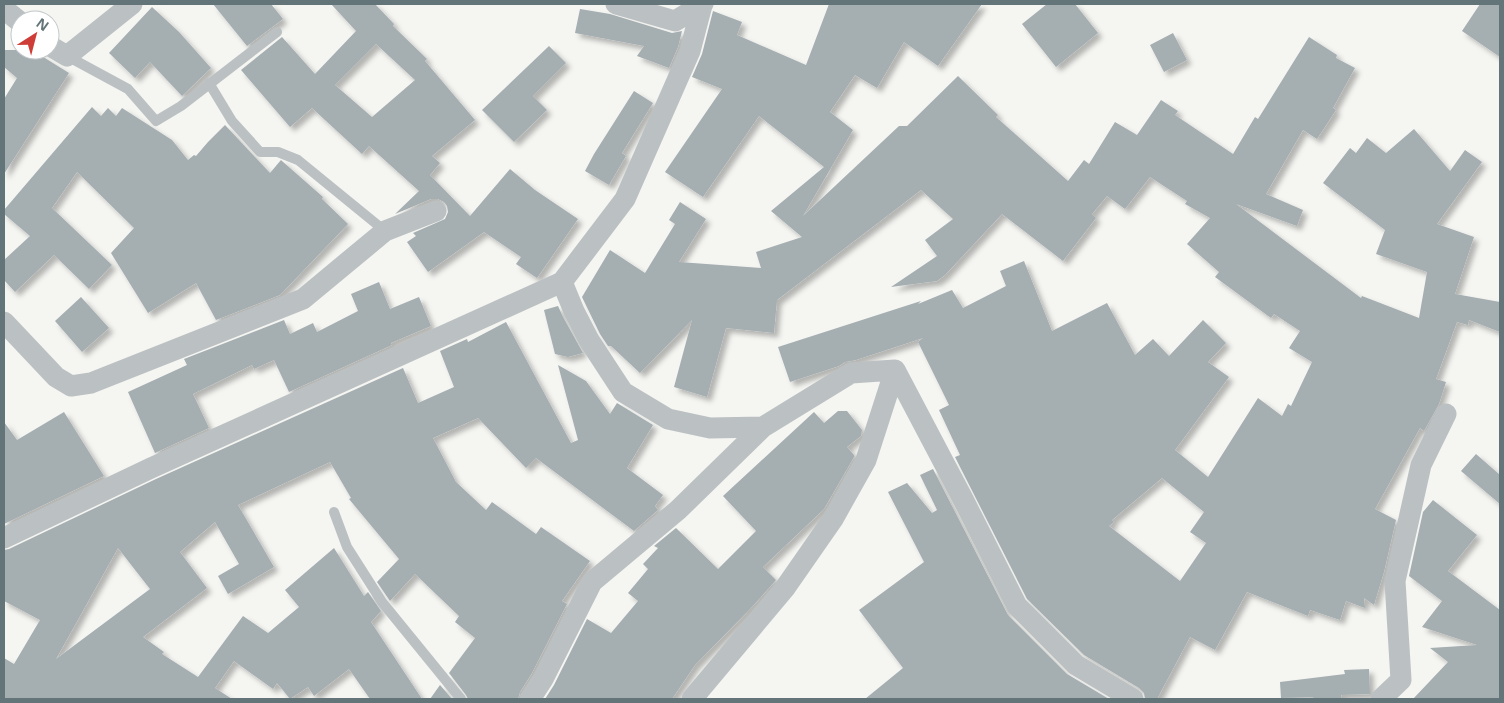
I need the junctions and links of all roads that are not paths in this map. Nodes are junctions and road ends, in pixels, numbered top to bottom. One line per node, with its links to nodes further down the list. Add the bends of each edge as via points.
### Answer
1 (132, 4): 5 (street)
2 (616, 4): 3 (street, via 675,21)
3 (703, 4): 10 (street, via 690,51 625,199)
4 (277, 32): 7 (lane)
5 (60, 50)
6 (60, 52): 7 (lane, via 128,89 156,121)
7 (210, 83): 9 (lane, via 232,121 260,152 278,152 298,160)
8 (436, 211): 9 (street)
9 (385, 231): 11 (street, via 303,299 91,383 71,386 56,377)
10 (562, 282): 14 (street, via 589,340 623,392 668,419 710,428); 16 (street)
11 (4, 322)
12 (894, 370): 14 (street, via 851,374); 19 (street, via 866,460 833,519 785,588); 20 (street, via 1017,606 1076,665)
13 (1446, 414): 21 (street, via 1422,465 1395,581 1401,680)
14 (763, 427): 18 (street, via 678,510 592,582)
15 (334, 512): 17 (lane, via 347,548 382,602)
16 (4, 538)
17 (461, 699)
18 (530, 699)
19 (692, 699)
20 (1133, 699)
21 (1381, 699)

